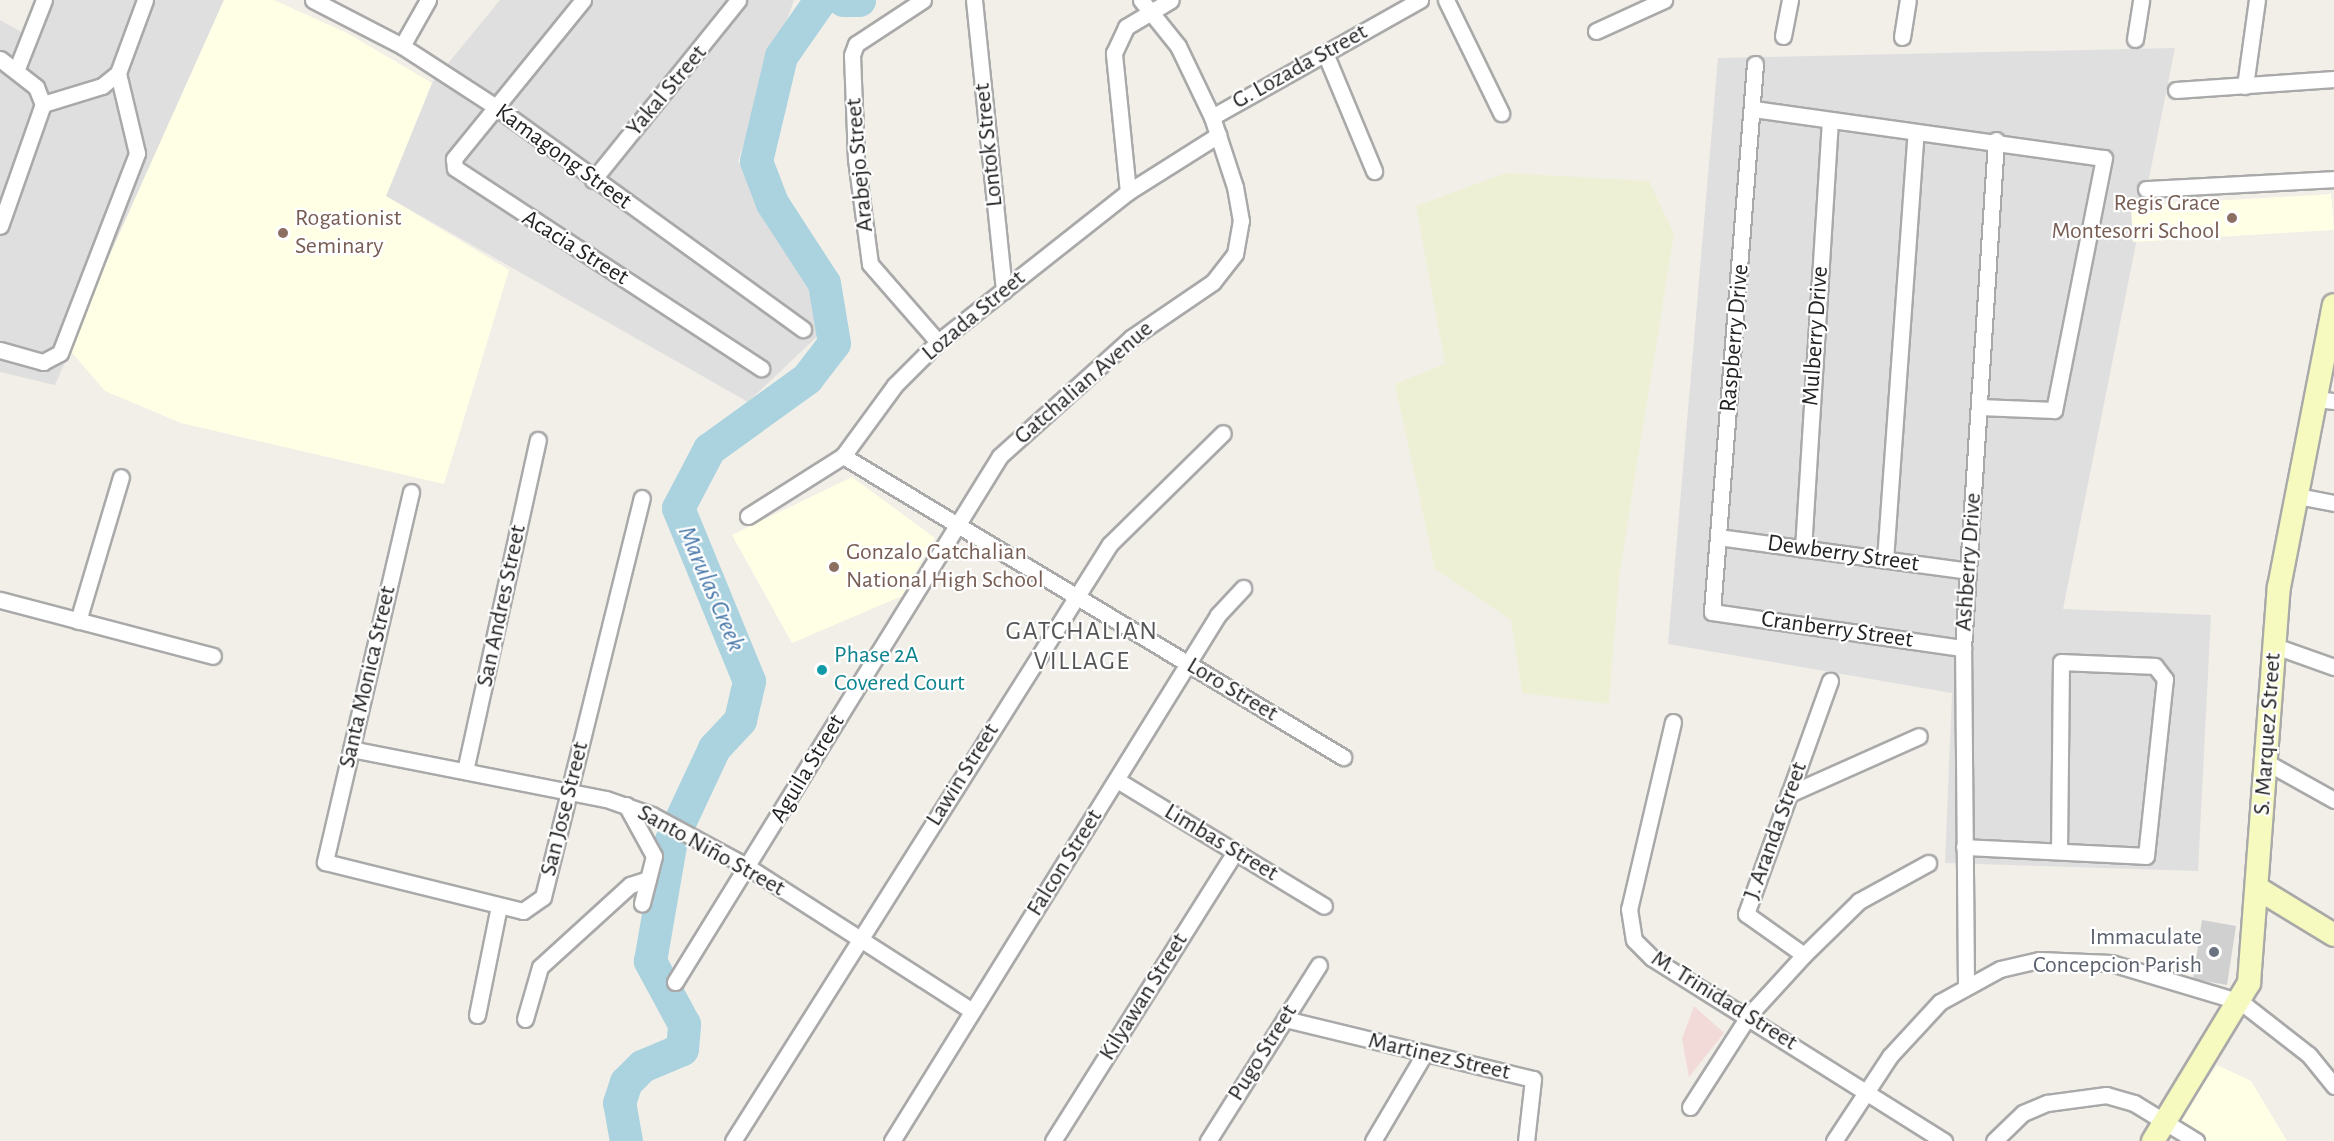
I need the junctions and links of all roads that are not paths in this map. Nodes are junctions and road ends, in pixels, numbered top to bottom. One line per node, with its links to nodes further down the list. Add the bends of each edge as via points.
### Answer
1 (44, 0): 26 (street)
2 (145, 0): 27 (street)
3 (313, 0): 22 (street, Kamagong Street)
4 (428, 0): 22 (street)
5 (584, 0): 32 (street)
6 (738, 0): 42 (street, Yakal Street)
7 (924, 0): 49 (street, Arabejo Street, via 856,44 852,55 856,159 870,264)
8 (974, 0): 46 (street, Lontok Street)
9 (1171, 0): 17 (street)
10 (1420, 0): 23 (street, G. Lozada Street)
11 (1446, 0): 34 (street)
12 (1664, 0): 18 (street)
13 (1790, 0): 19 (street)
14 (1908, 0): 20 (street)
15 (2141, 0): 21 (street)
16 (2257, 0): 29 (street)
17 (1146, 6): 35 (street, Gatchalian Avenue, via 1195,76); 44 (street, via 1122,32 1114,54)
18 (1596, 31)
19 (1783, 36)
20 (1902, 37)
21 (2135, 39)
22 (402, 46): 32 (street, Kamagong Street)
23 (1325, 53): 35 (street, G. Lozada Street); 40 (street)
24 (0, 59): 26 (street)
25 (1755, 63): 33 (street, Raspberry Drive)
26 (16, 71): 31 (street, via 36,87)
27 (118, 73): 31 (street, via 102,86); 50 (street, via 137,153 60,352 43,362)
28 (2334, 79): 29 (street)
29 (2245, 86): 30 (street)
30 (2176, 90)
31 (43, 104): 45 (street)
32 (496, 107): 42 (street, Kamagong Street); 51 (street, Acacia Street, via 454,159 461,176)
33 (1754, 109): 36 (street); 64 (street, Raspberry Drive)
34 (1501, 113)
35 (1212, 117): 38 (street, Gatchalian Avenue)
36 (1830, 124): 37 (street); 65 (street, Mulberry Drive)
37 (1916, 132): 39 (street); 66 (street)
38 (1218, 135): 44 (street, Lozada Street); 63 (street, Gatchalian Avenue, via 1241,221 1235,254 1213,282 1131,338 1000,456)
39 (1996, 140): 53 (street, Ashberry Drive); 53 (street, via 2104,158 2054,410)
40 (1374, 171)
41 (2334, 179): 43 (street)
42 (593, 180): 48 (street, Kamagong Street)
43 (2146, 189)
44 (1128, 192): 46 (street, Lozada Street)
45 (0, 226)
46 (1004, 290): 49 (street, Lozada Street)
47 (2334, 305): 52 (street, S. Marquez Street)
48 (803, 329)
49 (938, 342): 56 (street, Lozada Street, via 895,385)
50 (0, 350)
51 (761, 368)
52 (2326, 400): 59 (street, S. Marquez Street)
53 (1979, 407): 67 (street, Ashberry Drive)
54 (1223, 433): 69 (street, Lawin Street, via 1128,520)
55 (538, 440): 84 (street, San Andres Street)
56 (843, 456): 62 (street, Lozada Street); 63 (street, Loro Street)
57 (121, 477): 72 (street)
58 (411, 492): 81 (street, Santa Monica Street)
59 (2298, 496): 61 (street); 73 (street, S. Marquez Street, via 2279,587)
60 (642, 498): 86 (street, San Jose Street)
61 (2334, 503)
62 (748, 516)
63 (957, 524): 69 (street, Loro Street); 95 (street, Aguila Street)
64 (1718, 537): 65 (street, Dewberry Street); 71 (street, Raspberry Drive)
65 (1803, 549): 66 (street, Dewberry Street)
66 (1885, 560): 67 (street, Dewberry Street)
67 (1968, 572): 74 (street, Ashberry Drive)
68 (1243, 588): 76 (street, Falcon Street, via 1218,615)
69 (1076, 596): 76 (street, Loro Street); 102 (street, Lawin Street)
70 (0, 600): 72 (street)
71 (1712, 612): 74 (street, Cranberry Street)
72 (78, 621): 75 (street)
73 (2275, 646): 77 (street); 83 (street, S. Marquez Street)
74 (1963, 648): 90 (street, Ashberry Drive)
75 (213, 656)
76 (1190, 664): 82 (street, Loro Street); 85 (street, Falcon Street)
77 (2334, 668)
78 (1830, 681): 87 (street, J. Aranda Street)
79 (1673, 722): 110 (street, M. Trinidad Street, via 1629,909 1630,930 1652,958)
80 (1919, 736): 87 (street)
81 (351, 749): 84 (street, Santo Niño Street); 93 (street, Santa Monica Street)
82 (1343, 757)
83 (2266, 762): 88 (street); 97 (street, S. Marquez Street)
84 (465, 771): 86 (street, Santo Niño Street)
85 (1117, 780): 92 (street, Limbas Street); 108 (street, Falcon Street)
86 (569, 792): 89 (street, Santo Niño Street); 99 (street, San Jose Street, via 539,904 523,911)
87 (1789, 794): 103 (street, J. Aranda Street, via 1746,914)
88 (2334, 800)
89 (626, 805): 95 (street, Santo Niño Street, via 652,814); 96 (street, via 654,856)
90 (1964, 847): 91 (street); 106 (street, Ashberry Drive)
91 (2058, 850): 91 (street, via 2146,856 2164,679 2155,666 2061,662)
92 (1235, 852): 100 (street, Limbas Street); 120 (street, Kilyawan Street)
93 (325, 862): 99 (street, San Jose Street)
94 (1928, 863): 103 (street, via 1859,901)
95 (748, 867): 102 (street, Santo Niño Street); 105 (street, Aguila Street)
96 (648, 879): 98 (street); 111 (street, via 630,885 540,966)
97 (2257, 888): 101 (street); 107 (street, S. Marquez Street, via 2249,983)
98 (642, 903)
99 (499, 906): 109 (street)
100 (1324, 906)
101 (2334, 935)
102 (860, 939): 108 (street, Santo Niño Street); 118 (street, Lawin Street)
103 (1804, 955): 110 (street)
104 (1319, 965): 112 (street, Pugo Street)
105 (675, 982)
106 (1966, 986): 107 (street, via 2000,969 2076,959 2111,963); 115 (street, via 1917,1025)
107 (2241, 1002): 114 (street, via 2309,1055); 117 (street, S. Marquez Street)
108 (972, 1011): 119 (street, Falcon Street)
109 (477, 1015)
110 (1749, 1015): 115 (street, M. Trinidad Street); 116 (street)
111 (525, 1019)
112 (1284, 1019): 113 (street, Martinez Street); 121 (street, Pugo Street)
113 (1423, 1056): 122 (street); 123 (street, Martinez Street, via 1533,1079)
114 (2334, 1086)
115 (1866, 1091): 124 (street); 125 (street, M. Trinidad Street)
116 (1690, 1107)
117 (2167, 1121): 126 (street, via 2106,1095 2078,1096 2023,1113); 127 (street, S. Marquez Street); 128 (street)
118 (733, 1141)
119 (892, 1141)
120 (1053, 1141)
121 (1208, 1141)
122 (1373, 1141)
123 (1526, 1141)
124 (1834, 1141)
125 (1944, 1141)
126 (1994, 1141)
127 (2153, 1141)
128 (2196, 1141)

